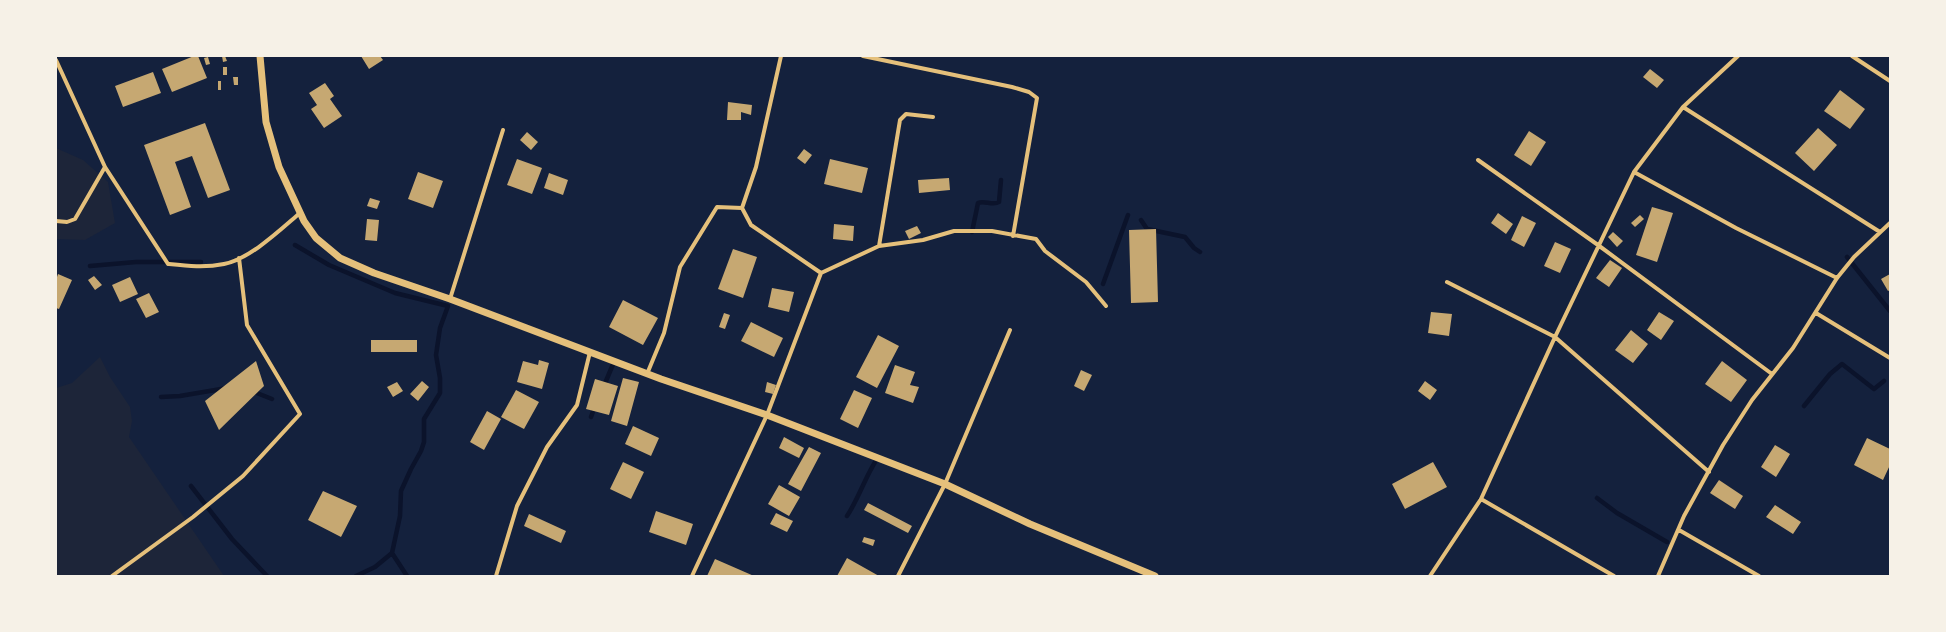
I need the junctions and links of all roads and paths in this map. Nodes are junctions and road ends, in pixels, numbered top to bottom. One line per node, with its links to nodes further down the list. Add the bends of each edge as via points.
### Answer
1 (260, 56): 15 (street, via 266,122 279,167)
2 (781, 56): 14 (street, via 756,167)
3 (863, 56): 19 (street, via 1012,87 1029,92 1037,98)
4 (1738, 56): 8 (street)
5 (1852, 56): 7 (street)
6 (56, 60): 12 (street)
7 (1890, 81)
8 (1683, 107): 13 (street); 18 (street)
9 (933, 117): 21 (street, via 906,114 900,120)
10 (503, 130): 26 (street)
11 (1478, 160): 20 (street)
12 (105, 167): 16 (street, via 75,219 67,222); 22 (street, via 168,264 195,267 225,264)
13 (1634, 172): 20 (street); 24 (street, via 1736,228)
14 (742, 208): 23 (street, via 751,225); 33 (street, via 717,207 680,267 664,333)
15 (300, 213): 22 (street, via 255,250); 26 (street, via 316,238 340,258 374,273)
16 (56, 221)
17 (1890, 223): 18 (street)
18 (1880, 232): 24 (street)
19 (1013, 236): 21 (street, via 992,231 954,231 923,240); 27 (street, via 1036,239 1046,251 1086,282)
20 (1598, 245): 30 (street); 34 (street)
21 (879, 246): 23 (street)
22 (238, 258): 40 (street, via 247,325 300,414 243,476 193,517)
23 (820, 273): 35 (street)
24 (1837, 278): 28 (street)
25 (1447, 282): 30 (street)
26 (450, 299): 31 (street)
27 (1106, 306)
28 (1816, 313): 32 (street); 34 (street)
29 (1010, 330): 37 (street)
30 (1555, 337): 36 (street); 38 (street)
31 (590, 352): 33 (street); 41 (street, via 577,405 547,447 517,506)
32 (1890, 358)
33 (647, 374): 35 (street)
34 (1772, 374): 36 (street, via 1752,400)
35 (766, 415): 37 (street); 42 (street)
36 (1709, 472): 39 (street)
37 (945, 484): 43 (street); 44 (street, via 1030,524)
38 (1481, 500): 45 (street); 46 (street)
39 (1679, 530): 47 (street); 48 (street)
40 (112, 576)
41 (496, 576)
42 (692, 576)
43 (898, 576)
44 (1155, 576)
45 (1430, 576)
46 (1614, 576)
47 (1658, 576)
48 (1759, 576)

